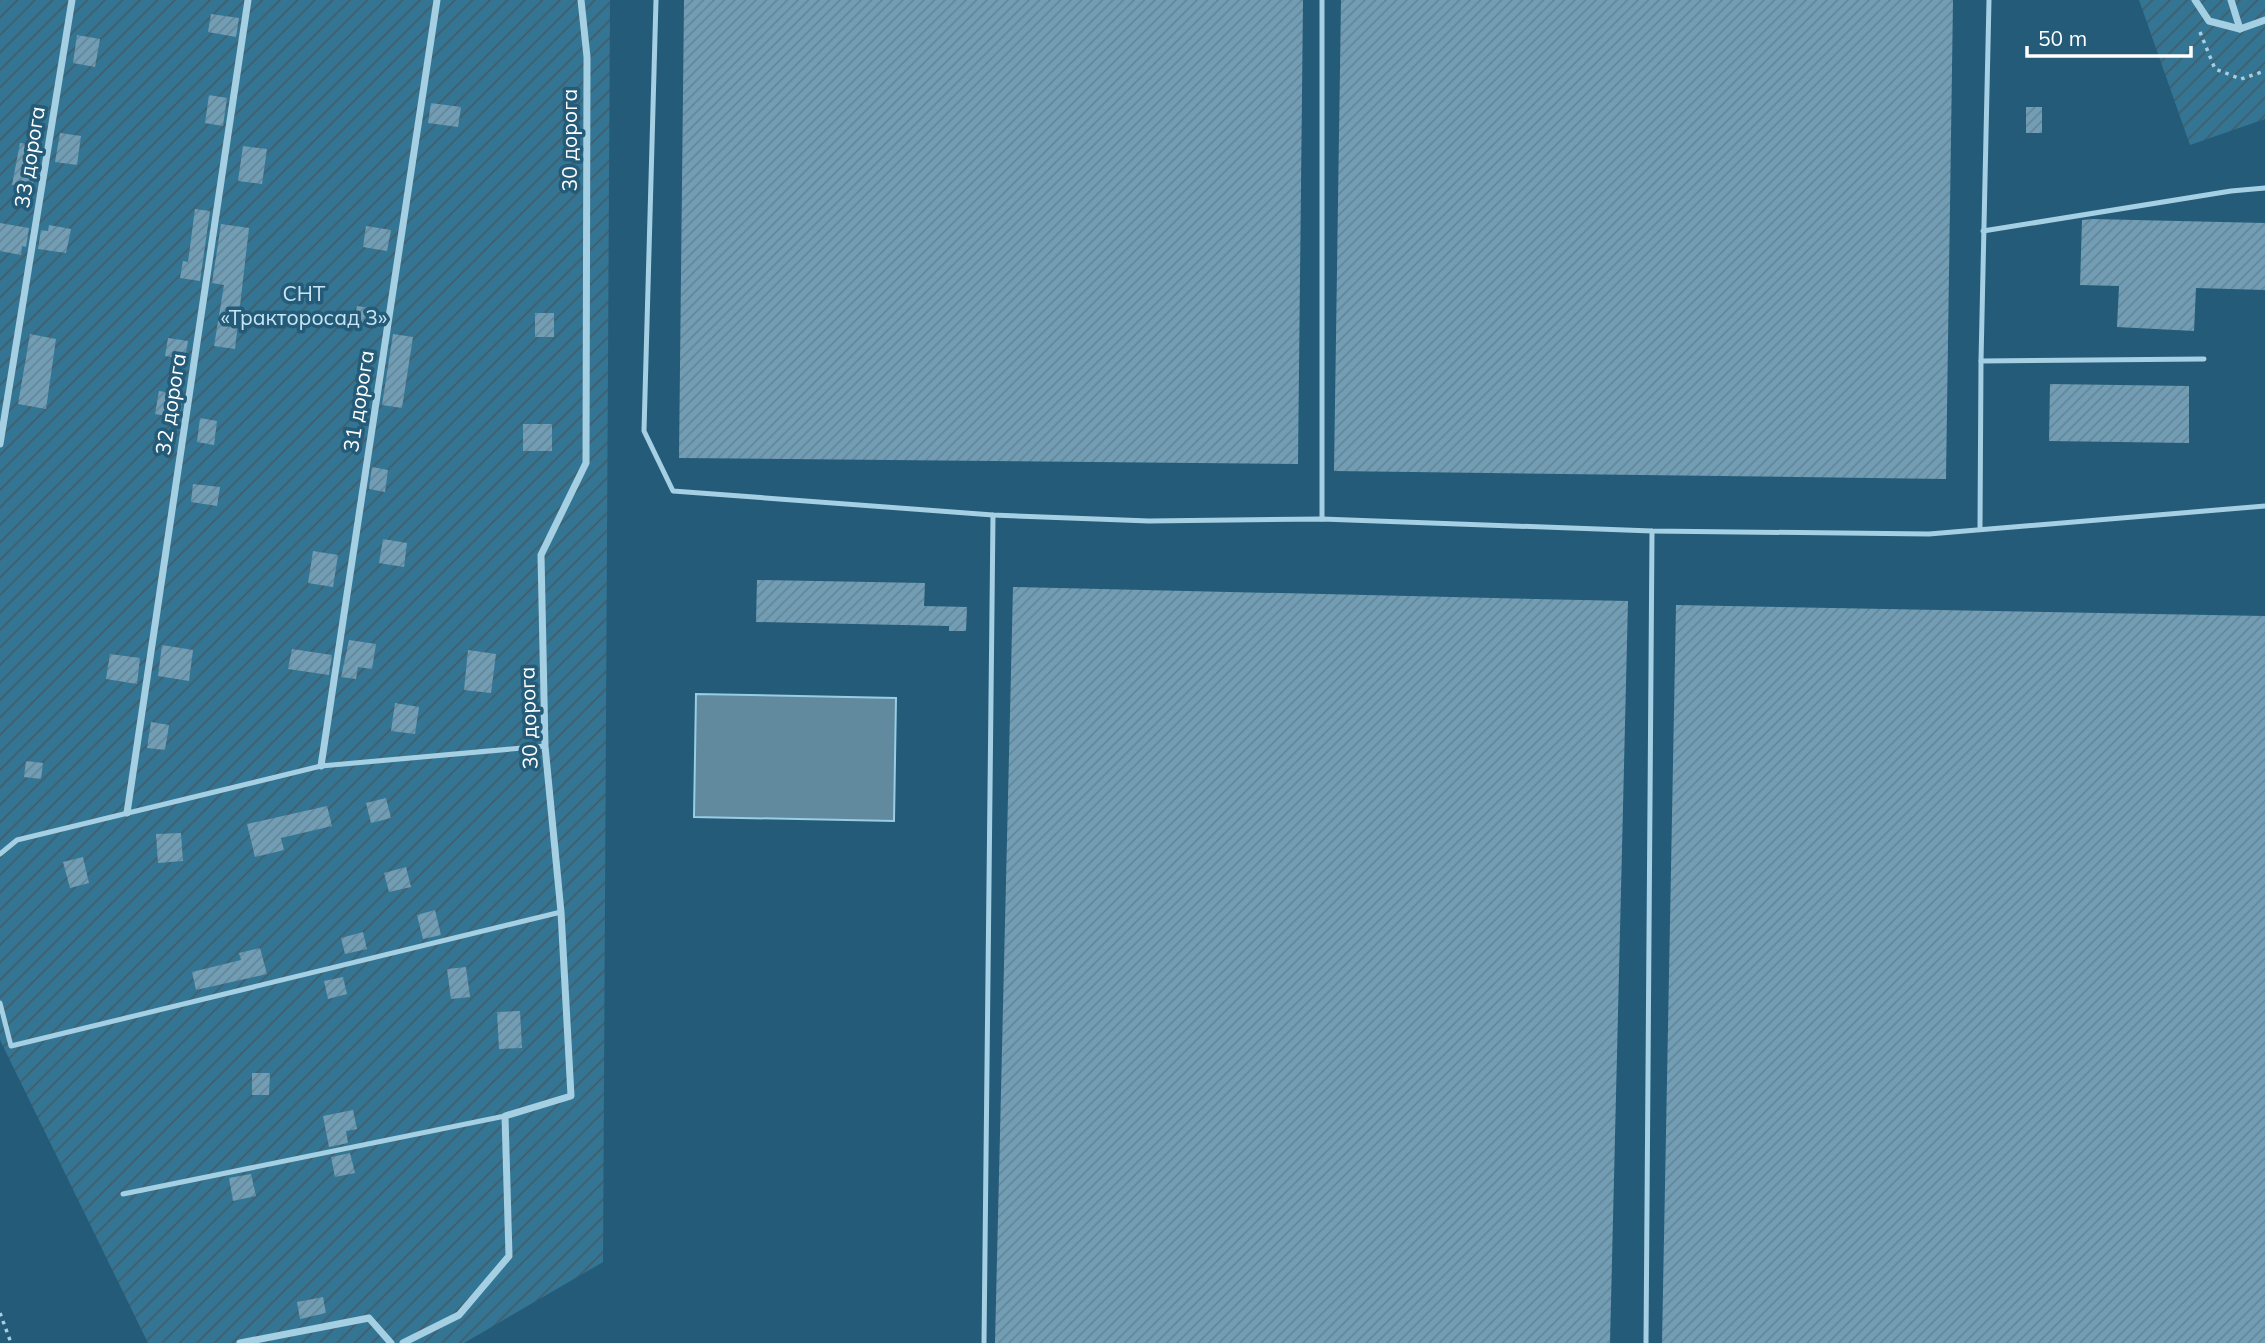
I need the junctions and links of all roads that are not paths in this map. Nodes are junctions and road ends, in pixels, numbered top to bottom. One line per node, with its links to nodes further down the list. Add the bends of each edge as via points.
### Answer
1 (72, 0): 16 (street, 33 дорога)
2 (248, 0): 24 (street, 32 дорога)
3 (437, 0): 23 (street, 31 дорога)
4 (581, 0): 22 (street, 30 дорога, via 587,57 586,463 541,555)
5 (656, 0): 18 (lane, via 644,431 673,491)
6 (1322, 0): 19 (lane)
7 (1989, 0): 13 (lane)
8 (2195, 0): 11 (street, via 2209,21)
9 (2231, 0): 11 (street)
10 (2265, 20): 11 (street)
11 (2240, 29)
12 (2265, 188): 13 (lane)
13 (1983, 231): 15 (lane)
14 (2204, 359): 15 (lane)
15 (1980, 361): 20 (lane)
16 (0, 444)
17 (2265, 506): 20 (lane)
18 (993, 515): 19 (lane, via 1149,521); 33 (lane)
19 (1322, 519): 21 (lane)
20 (1980, 528): 21 (lane, via 1929,534)
21 (1653, 531): 34 (lane)
22 (545, 746): 23 (lane); 26 (street, 30 дорога)
23 (321, 766): 24 (lane)
24 (127, 813): 25 (lane, via 18,840)
25 (0, 853)
26 (561, 912): 27 (lane, via 11,1046); 28 (street, 30 дорога, via 571,1096)
27 (0, 1003)
28 (505, 1116): 29 (lane); 32 (street, via 509,1256 459,1315)
29 (123, 1194)
30 (240, 1343): 31 (street, via 369,1318)
31 (391, 1343)
32 (403, 1343)
33 (984, 1343)
34 (1646, 1343)

